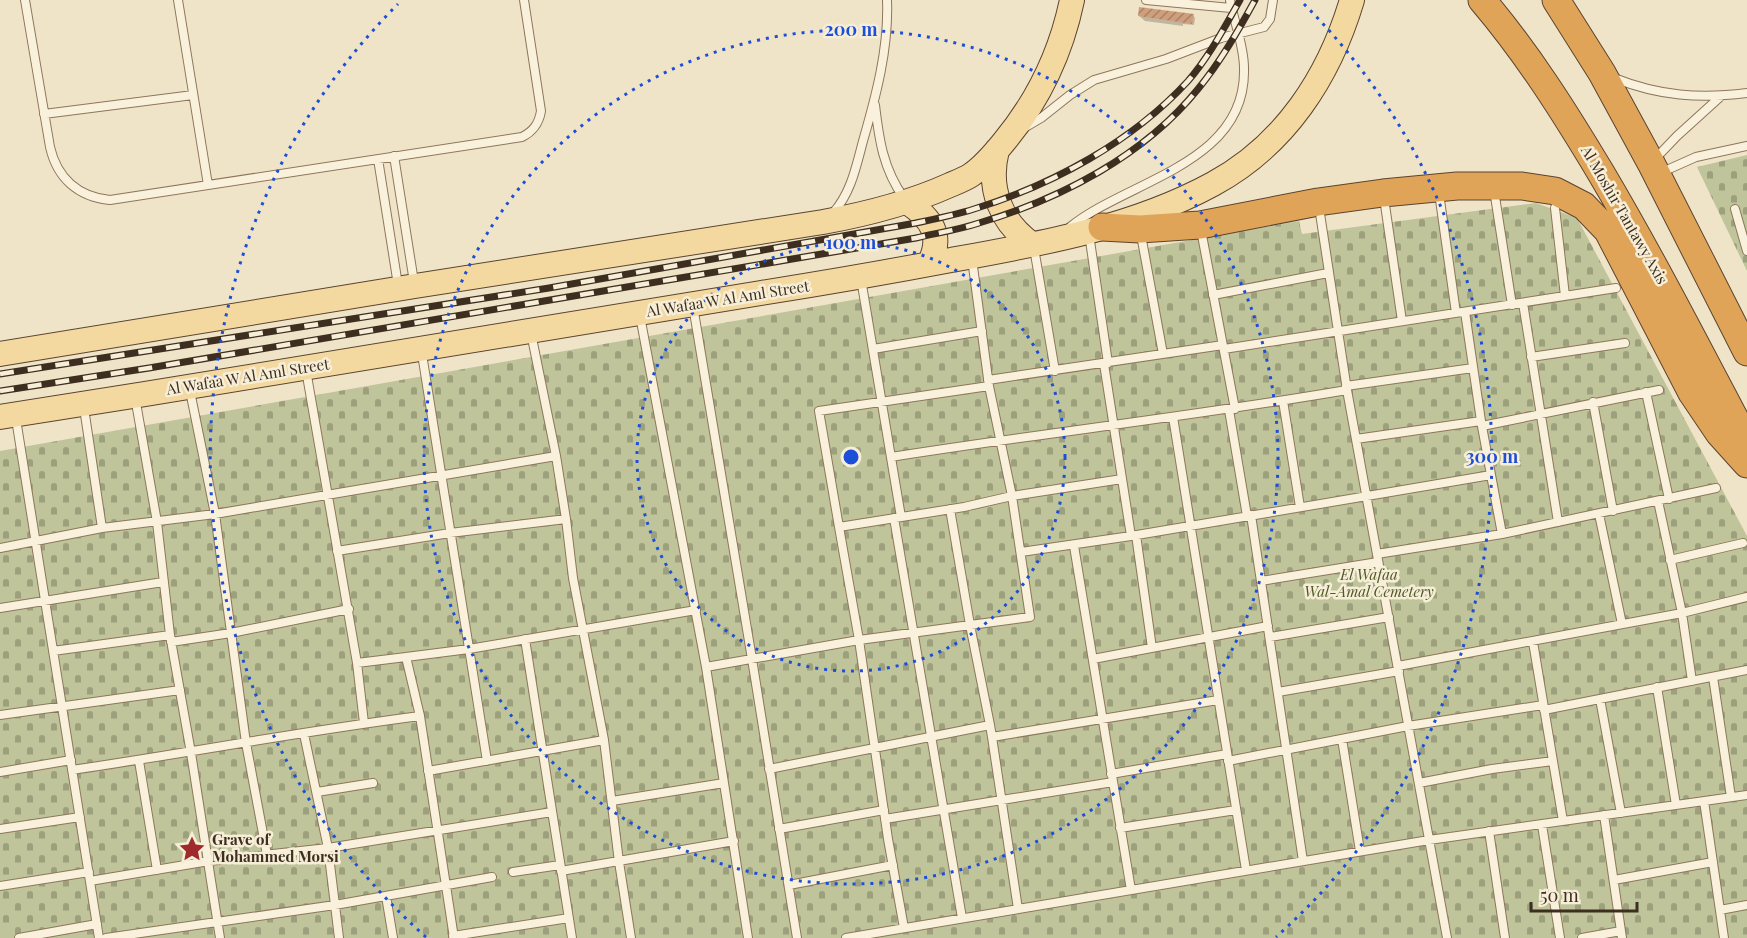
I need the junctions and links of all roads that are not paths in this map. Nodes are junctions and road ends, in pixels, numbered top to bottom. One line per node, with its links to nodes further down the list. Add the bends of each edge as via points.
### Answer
1 (25, 0): 19 (lane)
2 (178, 0): 16 (lane)
3 (524, 0): 22 (lane, via 541,104 534,129 522,137)
4 (887, 0): 18 (lane, via 886,42)
5 (1072, 0): 20 (main road, via 1063,38 1046,79)
6 (1146, 0): 11 (lane)
7 (1273, 0): 13 (lane, via 1267,25)
8 (1352, 0): 35 (main road, Al Wafaa W Al Aml Street, via 1321,78 1273,140 1215,183)
9 (1482, 0): 86 (highway, Al Moshir Tantawy Axis, via 1546,84 1597,166)
10 (1556, 0): 14 (highway)
11 (1185, 2): 12 (lane)
12 (1230, 4): 13 (lane)
13 (1238, 32): 20 (lane, via 1094,80); 37 (lane, via 1244,56 1244,81 1238,106 1218,137 1158,179 1089,213)
14 (1602, 73): 17 (lane, via 1659,91); 24 (highway)
15 (1747, 93): 17 (lane)
16 (193, 95): 19 (lane); 25 (lane)
17 (1720, 97): 24 (lane, via 1677,135)
18 (875, 100): 29 (lane, via 884,161); 33 (lane, via 848,191)
19 (44, 114): 25 (lane, via 55,165 74,188 91,197 110,200)
20 (1004, 142): 29 (main road, via 971,175); 37 (main road, via 993,171 999,204 1009,223)
21 (1747, 146): 24 (lane)
22 (394, 156): 23 (lane); 43 (lane)
23 (378, 159): 25 (lane); 43 (lane)
24 (1654, 169): 60 (highway)
25 (208, 185)
26 (1493, 185): 27 (highway); 48 (lane); 89 (highway, via 1555,191 1584,206 1601,222 1692,393)
27 (1439, 188): 28 (highway); 51 (lane)
28 (1383, 193): 30 (highway); 52 (lane)
29 (907, 202): 33 (main road); 40 (main road, via 924,214 932,227 936,242)
30 (1318, 202): 34 (highway); 41 (lane)
31 (1555, 208): 46 (lane)
32 (1735, 209): 38 (lane)
33 (823, 222): 43 (main road)
34 (1200, 225): 36 (highway); 45 (lane)
35 (1096, 229): 36 (highway); 37 (main road, Al Wafaa W Al Aml Street); 64 (lane)
36 (1140, 229): 62 (lane)
37 (1045, 243): 39 (main road, Al Wafaa W Al Aml Street); 67 (lane)
38 (1747, 251)
39 (972, 257): 40 (main road, Al Wafaa W Al Aml Street); 55 (lane)
40 (929, 264): 42 (main road, Al Wafaa W Al Aml Street)
41 (1328, 273): 45 (lane); 54 (lane)
42 (861, 276): 49 (main road, Al Wafaa W Al Aml Street); 59 (lane)
43 (406, 287): 61 (main road)
44 (1616, 288): 46 (lane)
45 (1213, 295): 57 (lane)
46 (1565, 296): 47 (lane)
47 (1522, 303): 48 (lane); 63 (lane)
48 (1512, 304): 51 (lane)
49 (693, 305): 50 (main road, Al Wafaa W Al Aml Street); 148 (lane)
50 (640, 313): 53 (main road, Al Wafaa W Al Aml Street); 129 (lane)
51 (1460, 313): 52 (lane); 66 (lane)
52 (1402, 321): 54 (lane)
53 (531, 331): 58 (main road, Al Wafaa W Al Aml Street); 87 (lane)
54 (1337, 331): 57 (lane); 70 (lane)
55 (982, 332): 59 (lane); 68 (lane)
56 (1625, 343): 63 (lane)
57 (1223, 347): 62 (lane); 78 (lane)
58 (421, 349): 65 (main road, Al Wafaa W Al Aml Street); 90 (lane)
59 (873, 349): 75 (lane)
60 (1747, 352)
61 (0, 354)
62 (1163, 354): 64 (lane)
63 (1531, 357): 79 (lane)
64 (1106, 363): 67 (lane); 83 (lane)
65 (306, 368): 69 (main road, Al Wafaa W Al Aml Street); 94 (lane)
66 (1473, 368): 70 (lane); 82 (lane)
67 (1054, 371): 68 (lane)
68 (988, 383): 75 (lane); 85 (lane)
69 (189, 386): 73 (main road, Al Wafaa W Al Aml Street); 102 (lane)
70 (1346, 388): 74 (lane); 84 (lane)
71 (1659, 390): 72 (lane)
72 (1646, 392): 76 (lane); 97 (lane)
73 (134, 395): 77 (main road, Al Wafaa W Al Aml Street); 107 (lane)
74 (1283, 401): 78 (lane); 99 (lane)
75 (882, 402): 88 (lane); 110 (lane, via 819,411)
76 (1593, 402): 79 (lane); 101 (lane)
77 (83, 404): 80 (main road, Al Wafaa W Al Aml Street); 111 (lane)
78 (1232, 409): 81 (lane); 104 (lane)
79 (1540, 414): 82 (lane); 108 (lane)
80 (8, 415): 115 (lane)
81 (1173, 417): 83 (lane); 109 (lane)
82 (1482, 423): 84 (lane); 91 (lane)
83 (1114, 425): 85 (lane); 92 (lane)
84 (1356, 439): 96 (lane)
85 (1000, 440): 88 (lane); 95 (lane)
86 (1747, 442)
87 (556, 456): 90 (lane); 106 (lane)
88 (891, 457): 105 (lane)
89 (1747, 465)
90 (441, 474): 94 (lane); 112 (lane)
91 (1491, 475): 96 (lane); 113 (lane)
92 (1122, 479): 95 (lane); 114 (lane)
93 (1716, 488): 97 (lane)
94 (328, 495): 102 (lane); 119 (lane)
95 (1012, 496): 100 (lane); 120 (lane)
96 (1366, 496): 99 (lane); 121 (lane)
97 (1669, 499): 98 (lane)
98 (1658, 501): 101 (lane); 122 (lane)
99 (1300, 507): 104 (lane)
100 (950, 509): 105 (lane); 133 (lane)
101 (1613, 511): 103 (lane)
102 (215, 514): 107 (lane); 136 (lane)
103 (1599, 514): 108 (lane); 132 (lane)
104 (1249, 516): 109 (lane); 123 (lane)
105 (898, 518): 110 (lane); 137 (lane)
106 (566, 519): 112 (lane); 135 (lane)
107 (157, 522): 111 (lane); 124 (lane)
108 (1558, 522): 113 (lane)
109 (1190, 526): 114 (lane); 138 (lane)
110 (839, 527): 142 (lane)
111 (102, 528): 115 (lane)
112 (450, 533): 119 (lane); 145 (lane)
113 (1502, 534): 121 (lane)
114 (1134, 536): 117 (lane); 144 (lane)
115 (36, 542): 118 (lane); 126 (lane)
116 (1743, 543): 122 (lane)
117 (1074, 546): 120 (lane); 149 (lane)
118 (0, 548)
119 (337, 551): 128 (lane)
120 (1021, 552): 133 (lane, via 1030,617)
121 (1378, 558): 123 (lane); 131 (lane)
122 (1670, 560): 130 (lane)
123 (1261, 581): 134 (lane)
124 (163, 582): 126 (lane); 140 (lane)
125 (1747, 597): 130 (lane)
126 (45, 600): 127 (lane); 146 (lane)
127 (0, 608)
128 (349, 609): 136 (lane); 150 (lane)
129 (696, 610): 135 (lane); 151 (lane)
130 (1682, 613): 132 (lane); 155 (lane)
131 (1389, 617): 139 (lane); 152 (lane)
132 (1622, 624): 143 (lane)
133 (970, 625): 137 (lane); 167 (lane)
134 (1268, 627): 138 (lane); 139 (lane)
135 (584, 629): 141 (lane); 173 (lane)
136 (231, 633): 140 (lane); 174 (lane)
137 (912, 633): 142 (lane); 170 (lane)
138 (1208, 637): 144 (lane); 160 (lane)
139 (1270, 637): 158 (lane)
140 (170, 638): 146 (lane); 157 (lane)
141 (525, 639): 145 (lane); 177 (lane)
142 (859, 640): 148 (lane); 175 (lane)
143 (1533, 642): 152 (lane); 162 (lane)
144 (1152, 648): 149 (lane)
145 (469, 649): 147 (lane); 182 (lane)
146 (53, 651): 161 (lane)
147 (406, 657): 150 (lane); 164 (lane)
148 (752, 659): 151 (lane); 184 (lane)
149 (1093, 659): 165 (lane)
150 (357, 663): 166 (lane)
151 (706, 667): 190 (lane)
152 (1398, 669): 158 (lane); 168 (lane)
153 (1747, 670): 154 (lane)
154 (1713, 676): 155 (lane); 194 (lane)
155 (1692, 681): 156 (lane)
156 (1657, 687): 159 (lane); 198 (lane)
157 (180, 690): 161 (lane); 178 (lane)
158 (1278, 692): 176 (lane)
159 (1600, 699): 162 (lane); 203 (lane)
160 (1218, 700): 165 (lane); 179 (lane)
161 (62, 706): 163 (lane); 180 (lane)
162 (1544, 707): 168 (lane); 183 (lane)
163 (0, 713)
164 (420, 716): 166 (lane); 186 (lane)
165 (1102, 719): 171 (lane); 188 (lane)
166 (364, 723): 169 (lane)
167 (990, 725): 170 (lane); 171 (lane)
168 (1408, 726): 172 (lane); 191 (lane)
169 (304, 734): 174 (lane); 192 (lane)
170 (931, 737): 175 (lane); 199 (lane)
171 (992, 737): 195 (lane)
172 (1342, 739): 176 (lane); 217 (lane)
173 (604, 740): 177 (lane); 196 (lane)
174 (246, 743): 178 (lane); 218 (lane)
175 (876, 748): 184 (lane); 200 (lane)
176 (1286, 751): 179 (lane); 220 (lane)
177 (542, 752): 182 (lane); 202 (lane)
178 (191, 753): 181 (lane); 219 (lane)
179 (1228, 758): 188 (lane); 201 (lane)
180 (71, 760): 185 (lane); 187 (lane)
181 (139, 761): 185 (lane); 225 (lane)
182 (487, 761): 186 (lane)
183 (1553, 761): 191 (lane); 207 (lane)
184 (770, 769): 211 (lane)
185 (72, 770): 205 (lane)
186 (428, 771): 212 (lane)
187 (0, 772)
188 (1112, 778): 195 (lane); 209 (lane)
189 (373, 783): 192 (lane)
190 (724, 783): 196 (lane); 215 (lane)
191 (1419, 783): 214 (lane)
192 (316, 792): 216 (lane)
193 (1747, 795): 194 (lane)
194 (1731, 797): 197 (lane)
195 (1002, 799): 199 (lane); 238 (lane)
196 (612, 801): 221 (lane)
197 (1704, 801): 198 (lane); 222 (lane)
198 (1676, 805): 203 (lane)
199 (943, 809): 206 (lane); 241 (lane)
200 (884, 810): 206 (lane); 211 (lane)
201 (1236, 810): 209 (lane); 226 (lane)
202 (552, 812): 212 (lane); 224 (lane)
203 (1621, 813): 204 (lane)
204 (1604, 815): 207 (lane); 230 (lane)
205 (80, 817): 210 (lane); 228 (lane)
206 (885, 819): 223 (lane)
207 (1563, 822): 208 (lane)
208 (1542, 825): 213 (lane); 260 (lane)
209 (1120, 828): 234 (lane)
210 (0, 829)
211 (779, 829): 232 (lane)
212 (437, 830): 216 (lane); 231 (lane)
213 (1489, 831): 214 (lane); 259 (lane)
214 (1429, 840): 217 (lane); 258 (lane)
215 (734, 841): 221 (lane); 255 (lane)
216 (328, 848): 218 (lane); 236 (lane)
217 (1360, 851): 220 (lane)
218 (267, 855): 219 (lane)
219 (209, 861): 225 (lane); 242 (lane)
220 (1303, 861): 226 (lane)
221 (619, 862): 224 (lane); 254 (lane)
222 (1713, 862): 230 (lane); 239 (lane)
223 (893, 865): 232 (lane); 244 (lane)
224 (560, 868): 227 (lane); 240 (lane)
225 (157, 870): 228 (lane)
226 (1246, 870): 234 (lane)
227 (513, 872)
228 (89, 877): 233 (lane); 243 (lane)
229 (492, 877): 231 (lane)
230 (1614, 880): 245 (lane)
231 (447, 885): 235 (lane); 246 (lane)
232 (789, 885): 256 (lane)
233 (0, 886)
234 (1131, 890): 238 (lane)
235 (386, 896): 236 (lane); 252 (lane)
236 (335, 905): 242 (lane); 251 (lane)
237 (1747, 905): 239 (lane)
238 (1018, 909): 241 (lane)
239 (1720, 910): 262 (lane)
240 (568, 918): 246 (lane); 253 (lane)
241 (962, 918): 244 (lane)
242 (217, 921): 249 (lane); 250 (lane)
243 (97, 924): 247 (lane); 248 (lane)
244 (904, 928): 257 (lane)
245 (1622, 935): 261 (lane)
246 (454, 937)
247 (19, 938)
248 (99, 938)
249 (106, 938)
250 (220, 938)
251 (339, 938)
252 (393, 938)
253 (572, 938)
254 (631, 938)
255 (748, 938)
256 (797, 938)
257 (846, 938)
258 (1447, 938)
259 (1504, 938)
260 (1560, 938)
261 (1581, 938)
262 (1724, 938)

